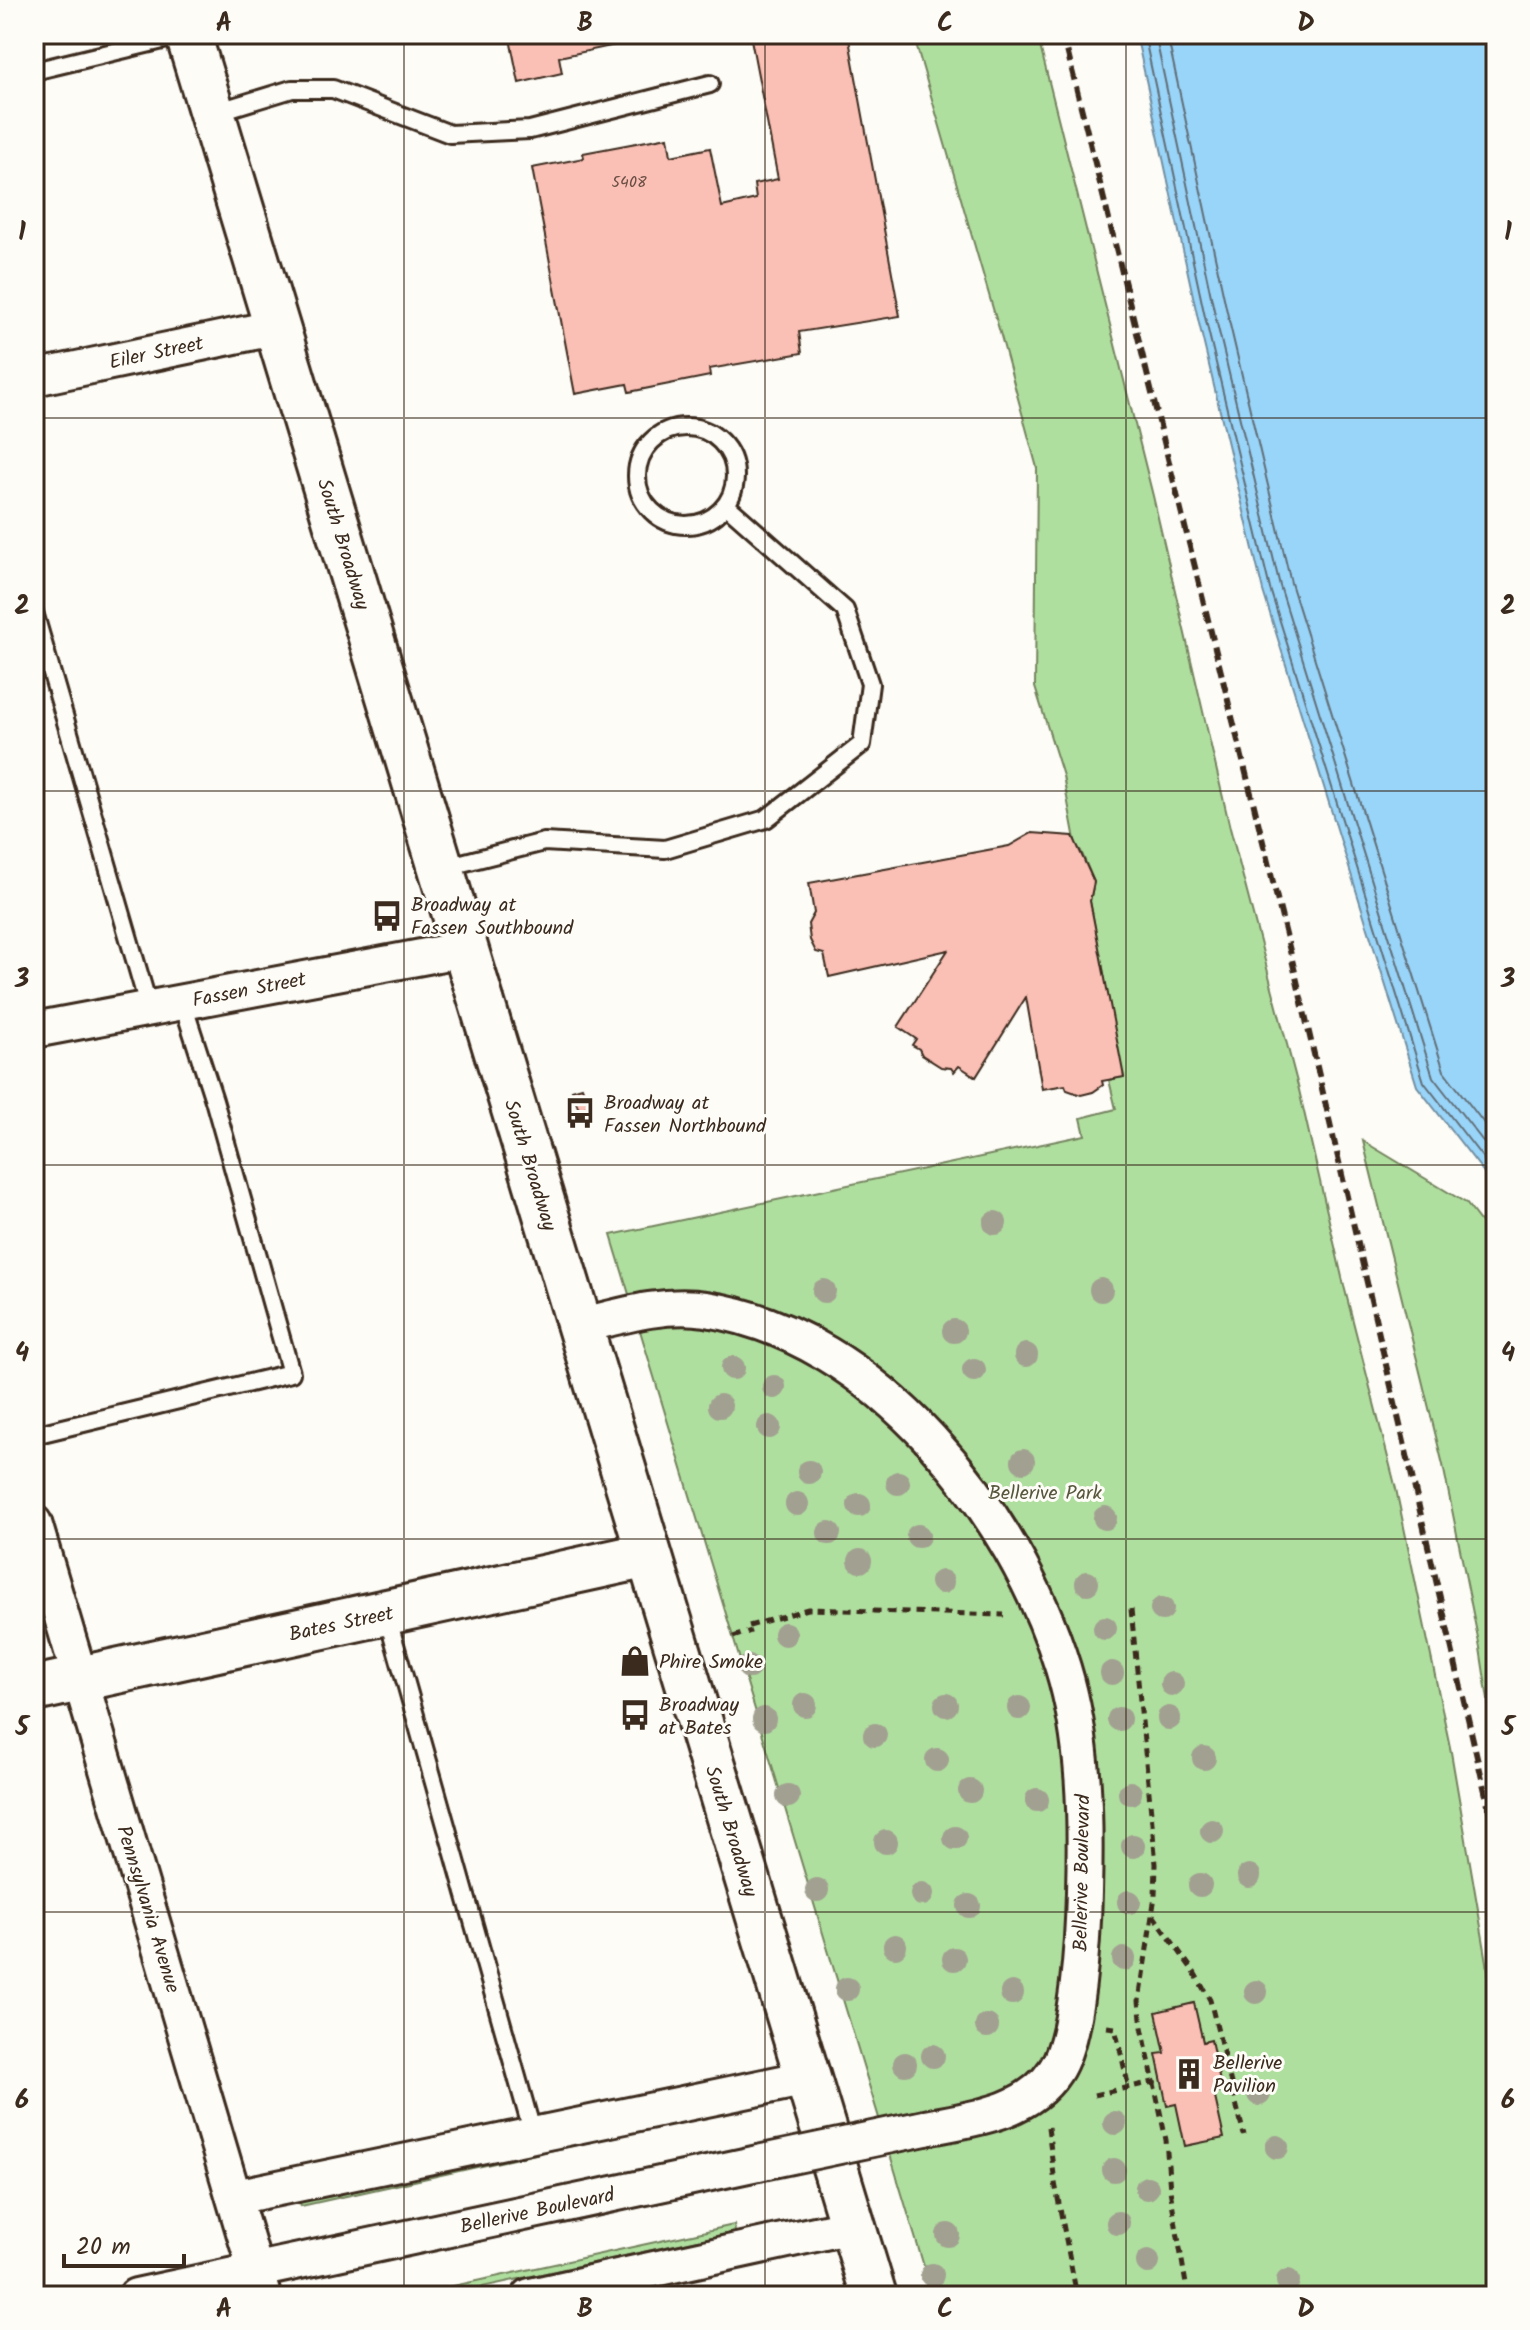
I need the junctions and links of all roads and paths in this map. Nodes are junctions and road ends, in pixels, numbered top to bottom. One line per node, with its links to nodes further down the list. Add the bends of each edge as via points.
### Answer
1 (188, 34): 2 (lane); 4 (main road, South Broadway)
2 (34, 71)
3 (710, 84): 4 (lane, via 530,130 450,134 333,89 292,89)
4 (212, 113): 5 (main road, South Broadway)
5 (278, 327): 6 (street, Eiler Street); 9 (main road, South Broadway)
6 (34, 378)
7 (726, 505): 7 (lane, via 735,474 729,452 713,434 683,427 667,431 644,451 638,483 653,513 683,525 715,516); 9 (lane, via 845,610 870,684 862,744 766,819 752,824 665,849 544,842)
8 (34, 612): 12 (lane)
9 (441, 868): 10 (main road, South Broadway)
10 (464, 949): 11 (street, Fassen Street); 14 (main road, South Broadway)
11 (182, 1001): 12 (street, Fassen Street); 15 (lane, via 291,1373)
12 (149, 1008): 13 (street, Fassen Street)
13 (34, 1030)
14 (580, 1326): 17 (main road, South Broadway); 20 (street, Bellerive Boulevard, via 651,1310 703,1308 760,1322 843,1365 929,1437 971,1486 1012,1547)
15 (34, 1435)
16 (34, 1523): 22 (street, Pennsylvania Avenue)
17 (648, 1555): 19 (main road, Bates Street); 28 (main road, South Broadway)
18 (1131, 1609): 24 (path, via 1154,1828 1157,1880)
19 (386, 1613): 22 (main road, Bates Street); 34 (lane)
20 (1045, 1615): 21 (path, via 808,1609); 31 (street, Bellerive Boulevard, via 1074,1721 1086,1845 1084,1926 1072,2023 1065,2052)
21 (733, 1637)
22 (81, 1679): 23 (main road, Bates Street); 36 (street, Pennsylvania Avenue)
23 (34, 1689)
24 (1152, 1914): 26 (path, via 1210,2000); 30 (path, via 1139,2001)
25 (1102, 2027): 32 (path, via 1115,2028)
26 (1227, 2066): 27 (path); 35 (path)
27 (1217, 2068)
28 (807, 2078): 34 (street); 37 (main road, South Broadway)
29 (1162, 2080): 30 (path)
30 (1153, 2082): 32 (path); 43 (path)
31 (1044, 2084): 38 (street, Bellerive Boulevard, bridge, via 1005,2110 758,2163); 42 (path, via 1055,2183)
32 (1129, 2088): 33 (path)
33 (1094, 2095)
34 (533, 2134): 36 (street)
35 (1244, 2135)
36 (235, 2197): 38 (street, Pennsylvania Avenue)
37 (852, 2226): 40 (street); 41 (main road, South Broadway)
38 (259, 2283): 39 (street, Bellerive Boulevard)
39 (136, 2296)
40 (530, 2296)
41 (874, 2296)
42 (1077, 2296)
43 (1188, 2296)

